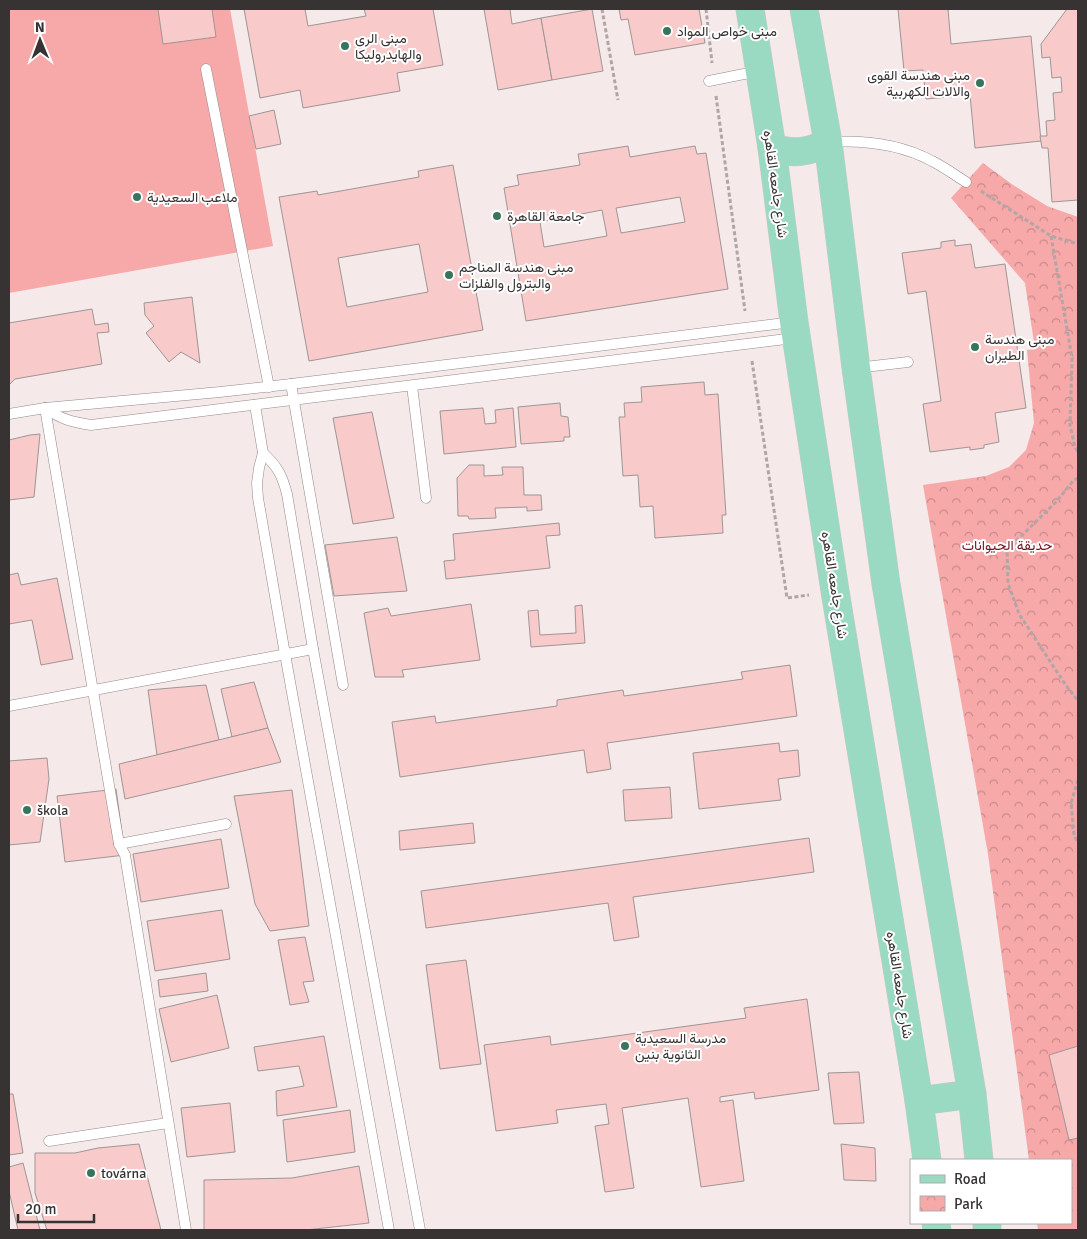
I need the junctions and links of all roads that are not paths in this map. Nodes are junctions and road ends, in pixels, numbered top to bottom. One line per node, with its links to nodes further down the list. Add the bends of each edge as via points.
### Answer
1 (750, 9): 4 (main road, شارع جامعه القاهره)
2 (804, 9): 6 (main road)
3 (206, 69): 14 (lane)
4 (760, 71): 5 (lane); 7 (main road, شارع جامعه القاهره)
5 (709, 81)
6 (828, 142): 7 (main road, via 806,151); 8 (lane, via 871,142 892,146 933,161); 11 (main road)
7 (772, 148): 9 (main road, شارع جامعه القاهره)
8 (966, 182)
9 (796, 330): 12 (lane); 13 (lane); 29 (main road, شارع جامعه القاهره)
10 (908, 362): 11 (lane)
11 (856, 368): 28 (main road, via 886,584)
12 (291, 384): 14 (lane); 15 (lane)
13 (412, 386): 15 (lane); 20 (lane)
14 (269, 387): 17 (lane)
15 (294, 400): 16 (lane); 23 (lane)
16 (255, 405): 17 (lane, via 91,425 74,423); 19 (lane)
17 (45, 408): 18 (lane); 24 (lane)
18 (9, 414)
19 (263, 453): 21 (lane, via 283,478); 22 (lane, via 257,483 258,498)
20 (426, 498)
21 (313, 649): 22 (lane); 36 (lane)
22 (285, 654): 24 (lane); 35 (lane)
23 (343, 685)
24 (93, 690): 25 (lane); 27 (lane)
25 (9, 706)
26 (226, 824): 27 (lane)
27 (119, 844): 30 (lane, via 125,855)
28 (972, 1094): 29 (main road); 33 (main road)
29 (919, 1101): 32 (main road, شارع جامعه القاهره)
30 (168, 1124): 31 (lane); 34 (lane)
31 (49, 1141)
32 (927, 1159)
33 (979, 1159)
34 (186, 1230)
35 (389, 1230)
36 (420, 1230)

